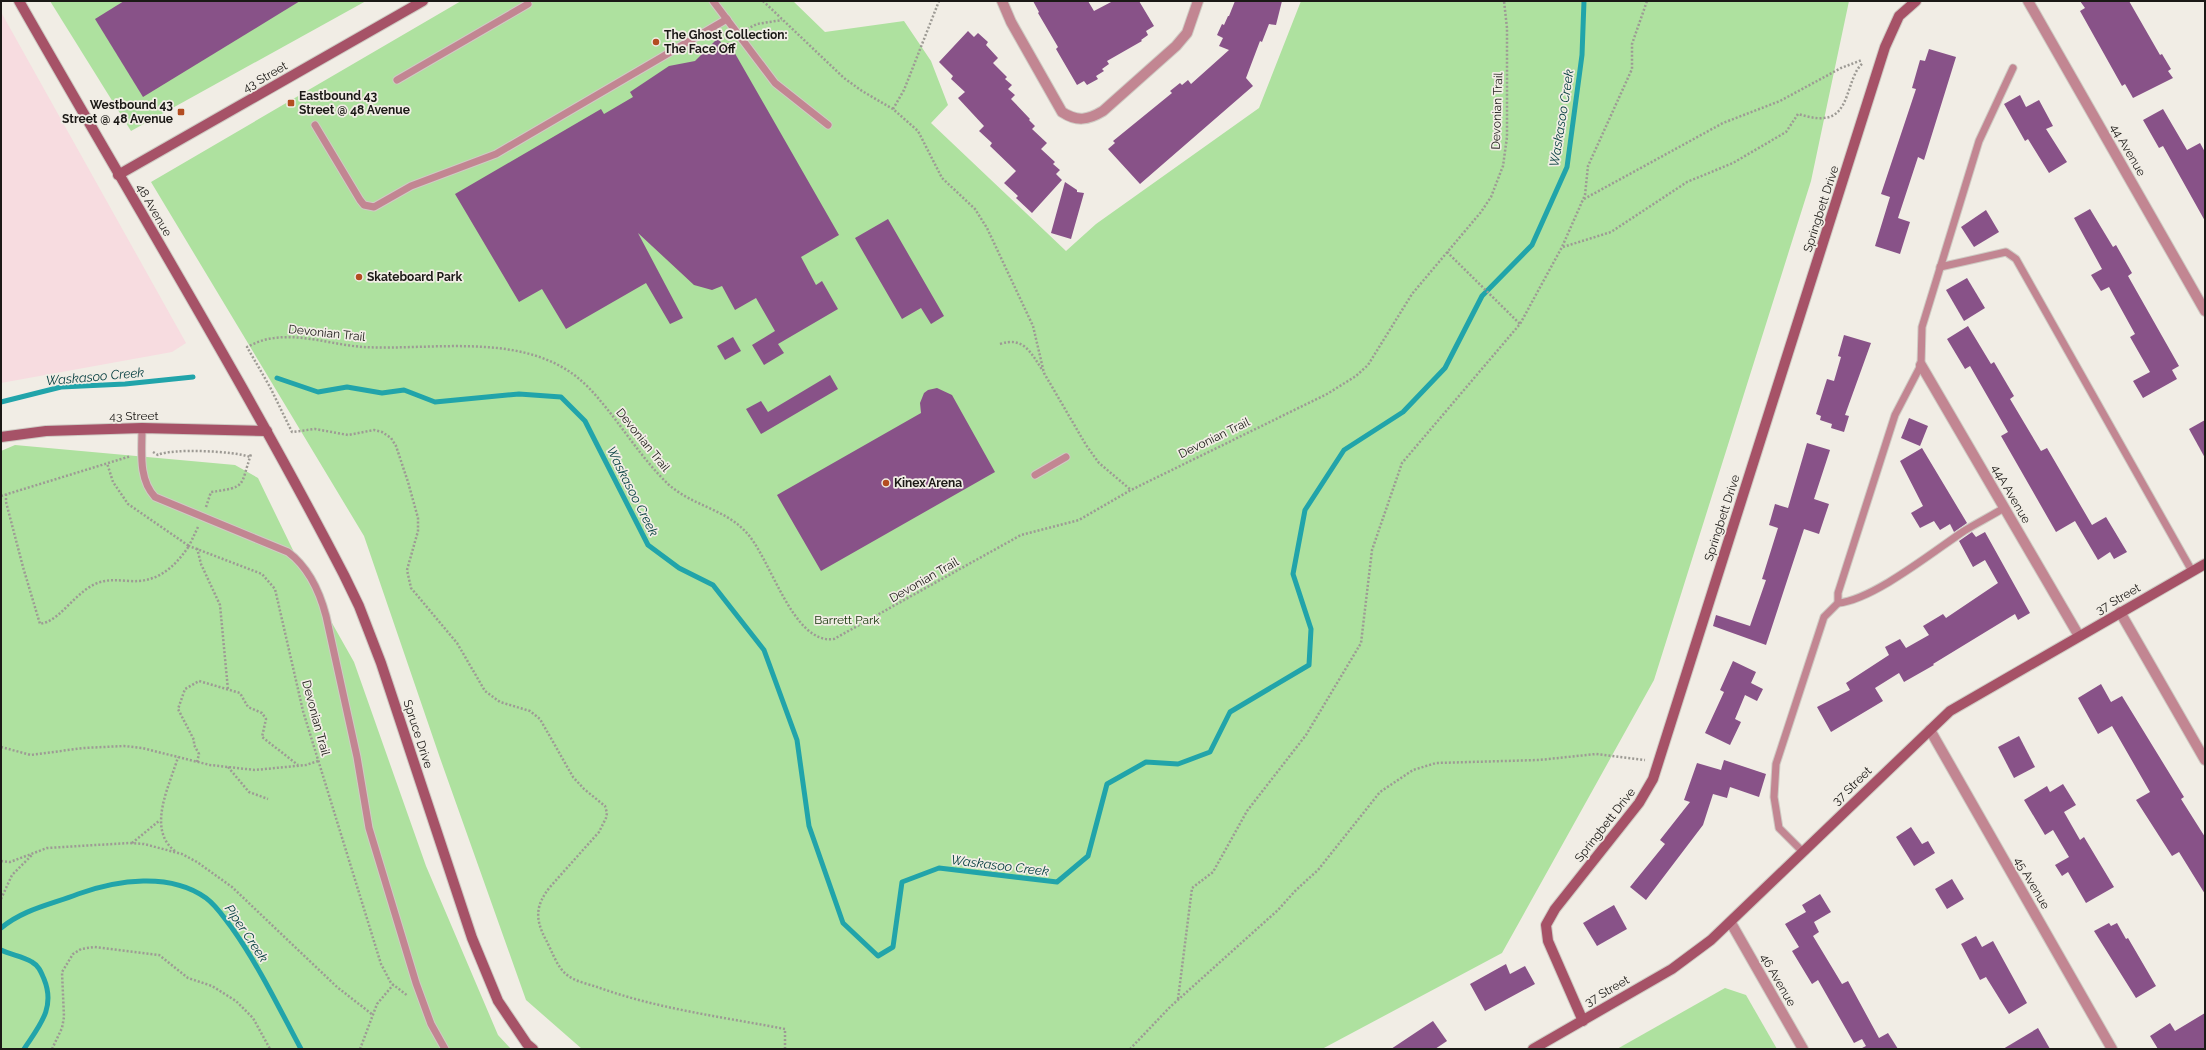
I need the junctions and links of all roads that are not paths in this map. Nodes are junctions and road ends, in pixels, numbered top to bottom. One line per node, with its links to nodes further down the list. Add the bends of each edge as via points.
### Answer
1 (423, 1): 14 (street, 43 Street)
2 (713, 1): 9 (lane)
3 (1002, 1): 4 (street, via 1011,22 1062,112 1072,119 1082,120 1103,111 1176,46 1187,33)
4 (1198, 1)
5 (1916, 1): 33 (street, Springbett Drive, via 1898,16 1885,47 1653,779 1639,804 1554,909 1546,925 1548,941)
6 (2028, 1): 16 (street, 44 Avenue)
7 (22, 2): 14 (street, 48 Avenue)
8 (528, 4): 11 (lane)
9 (727, 19): 12 (lane, via 496,154 412,186 374,207 364,205 360,200); 13 (lane, via 775,83)
10 (2014, 68): 15 (lane, via 1979,141)
11 (397, 80)
12 (315, 125)
13 (828, 125)
14 (118, 175): 19 (street, 48 Avenue)
15 (1940, 267): 17 (lane, via 1922,327); 25 (lane, via 2006,252 2016,259)
16 (2205, 311)
17 (1921, 365): 23 (street, 44A Avenue); 26 (lane, via 1895,415 1838,594)
18 (142, 428): 19 (street, 43 Street); 20 (street, 43 Street, via 46,431); 34 (lane, via 144,477 152,493 164,502 288,552 299,560 319,594 357,757 369,828 416,983 431,1024)
19 (267, 431): 35 (street, Spruce Drive, via 359,606 382,663 472,938 498,1001)
20 (1, 437)
21 (1066, 457): 22 (lane)
22 (1035, 475)
23 (2004, 508): 26 (lane, via 1852,602); 28 (street, 44A Avenue)
24 (2205, 564): 25 (street, 37 Street)
25 (2192, 571): 27 (street, 37 Street)
26 (1838, 604): 31 (lane, via 1824,617 1776,764 1774,797 1779,828)
27 (2120, 612): 28 (street, 37 Street); 30 (street)
28 (2079, 636): 29 (street, 37 Street, via 1955,708)
29 (1930, 730): 31 (street, 37 Street); 38 (street, 45 Avenue)
30 (2205, 760)
31 (1802, 852): 32 (street, 37 Street)
32 (1731, 923): 33 (street, 37 Street, via 1672,969); 37 (street, 46 Avenue)
33 (1583, 1021): 36 (street, 37 Street)
34 (445, 1049)
35 (533, 1049)
36 (1533, 1049)
37 (1802, 1049)
38 (2112, 1049)

